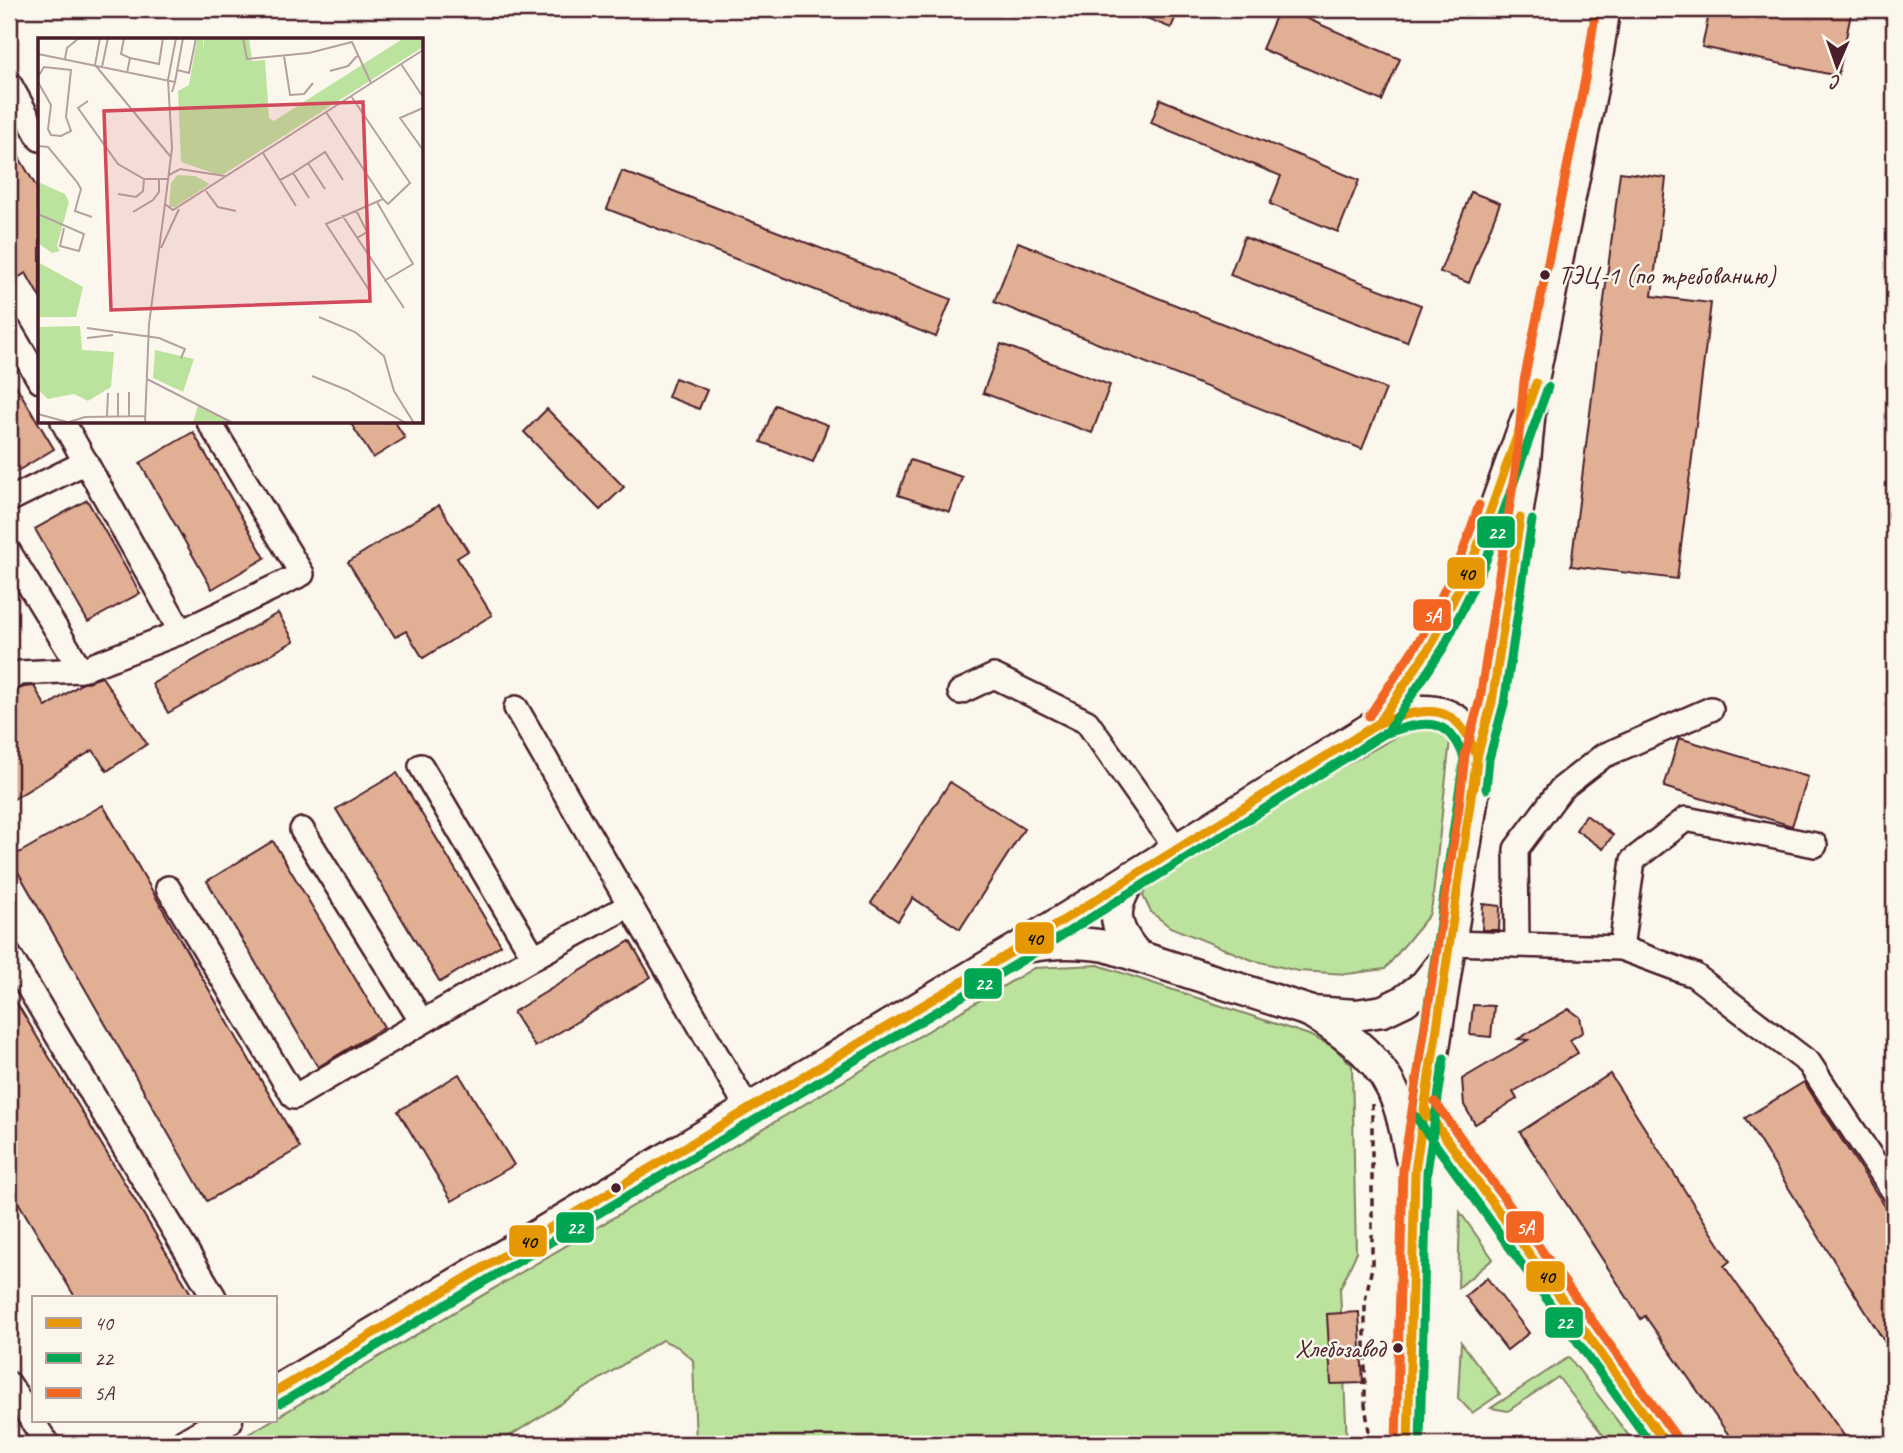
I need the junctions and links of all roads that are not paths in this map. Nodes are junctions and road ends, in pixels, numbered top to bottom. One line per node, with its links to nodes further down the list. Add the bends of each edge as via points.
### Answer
1 (1607, 11): 6 (street)
2 (9, 83): 3 (street)
3 (38, 135)
4 (9, 328): 5 (street)
5 (38, 378)
6 (1536, 383): 18 (street, via 1473,559 1433,642); 19 (street, via 1528,467)
7 (64, 424): 9 (street)
8 (210, 424): 12 (street, via 302,574)
9 (86, 462): 10 (street); 12 (street)
10 (9, 500)
11 (9, 552): 13 (street)
12 (181, 632): 13 (street)
13 (80, 670): 14 (street, via 20,673)
14 (9, 679)
15 (960, 692): 23 (street, via 994,676 1087,722)
16 (516, 708): 26 (street)
17 (1711, 709): 27 (street, via 1602,756 1561,789 1516,849)
18 (1379, 723): 19 (main road, via 1422,711 1438,713 1465,726); 23 (main road)
19 (1481, 745): 30 (main road)
20 (421, 766): 33 (street)
21 (302, 830): 35 (street)
22 (1815, 845): 28 (street, via 1686,819 1633,860)
23 (1177, 848): 24 (main road)
24 (1133, 876): 29 (main road); 31 (main road, via 1116,917 1118,930)
25 (168, 888): 35 (street, via 295,1097)
26 (630, 905): 33 (street); 36 (street)
27 (1517, 945): 28 (street); 30 (street)
28 (1621, 948): 39 (street, via 1694,975 1809,1063)
29 (1017, 949): 31 (main road, via 1079,942); 36 (main road)
30 (1449, 950): 34 (main road, via 1424,985 1383,1011 1356,1015); 37 (main road)
31 (1136, 954): 34 (main road)
32 (9, 955): 40 (street)
33 (534, 957): 35 (street)
34 (1312, 1012): 38 (main road, via 1349,1036 1385,1075 1398,1104)
35 (422, 1022)
36 (748, 1109): 42 (main road)
37 (1425, 1109): 38 (main road); 49 (main road)
38 (1415, 1171): 48 (main road)
39 (1894, 1192)
40 (213, 1296)
41 (9, 1384): 43 (street)
42 (276, 1391)
43 (32, 1420)
44 (33, 1422): 46 (street)
45 (224, 1422): 47 (main road)
46 (47, 1444)
47 (186, 1444)
48 (1408, 1444)
49 (1666, 1444)

